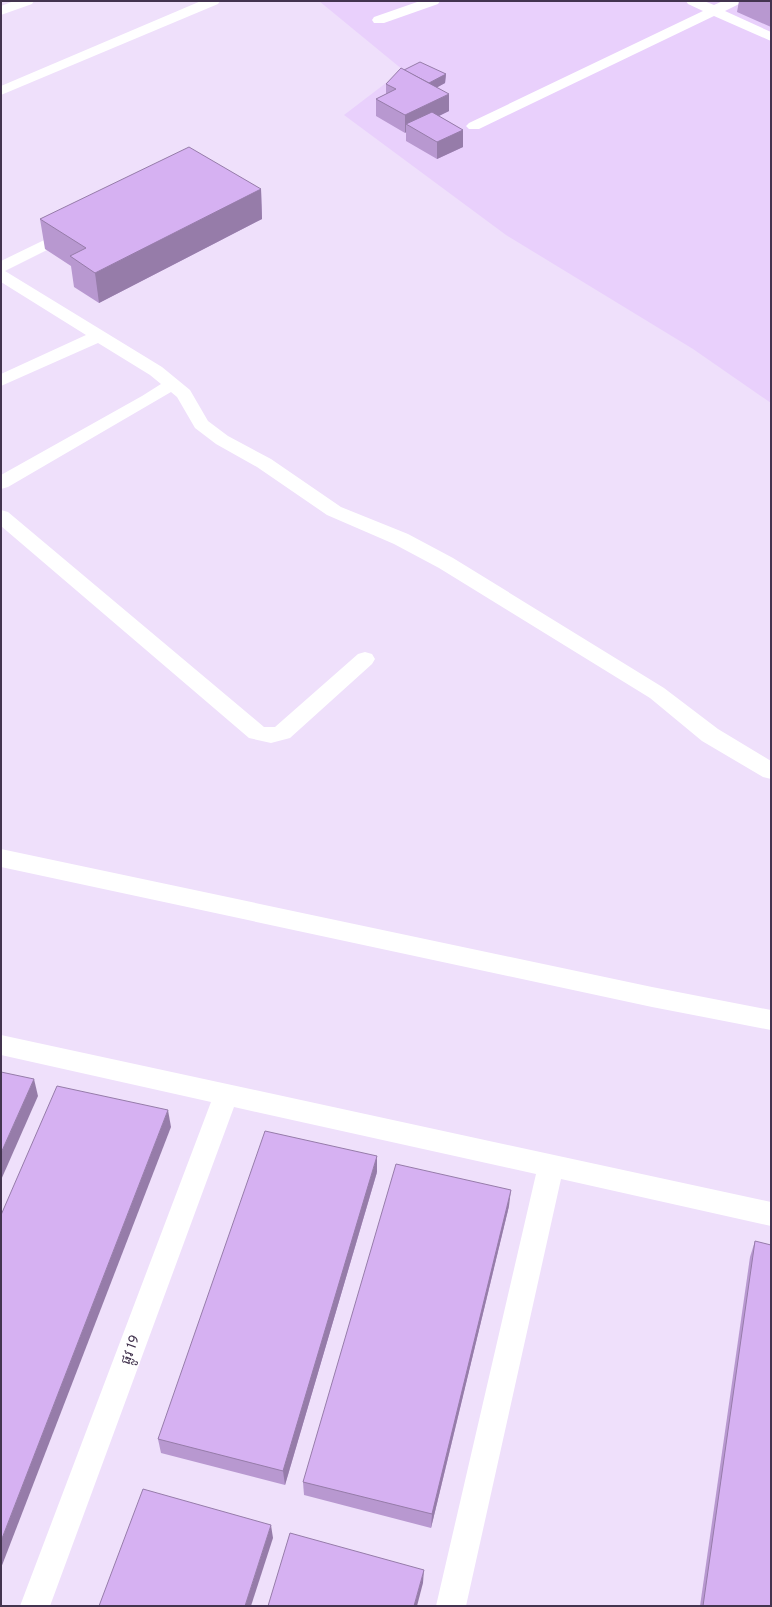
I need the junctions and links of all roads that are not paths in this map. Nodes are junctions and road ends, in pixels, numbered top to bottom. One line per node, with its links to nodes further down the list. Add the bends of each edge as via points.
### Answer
1 (27, 1): 6 (street)
2 (213, 1): 10 (street)
3 (433, 1): 8 (street)
4 (694, 1): 7 (street)
5 (734, 1): 7 (street)
6 (1, 11)
7 (714, 11): 9 (street); 11 (street)
8 (379, 20)
9 (771, 37)
10 (1, 91)
11 (474, 126)
12 (86, 225): 13 (street)
13 (1, 267)
14 (1, 275): 15 (street)
15 (99, 336): 16 (street); 17 (street)
16 (1, 381)
17 (172, 384): 18 (street); 21 (street, via 184,394 201,424 222,440 264,463 334,511 401,538 446,563 657,693 710,735)
18 (1, 483)
19 (1, 516): 20 (street, via 253,731 264,736 282,733)
20 (365, 659)
21 (771, 771)
22 (1, 858): 23 (street)
23 (771, 1020)
24 (1, 1045): 25 (street)
25 (226, 1095): 26 (street); 28 (street, ផ្លូវ 19)
26 (551, 1166): 27 (street); 29 (street)
27 (771, 1214)
28 (35, 1606)
29 (451, 1606)

